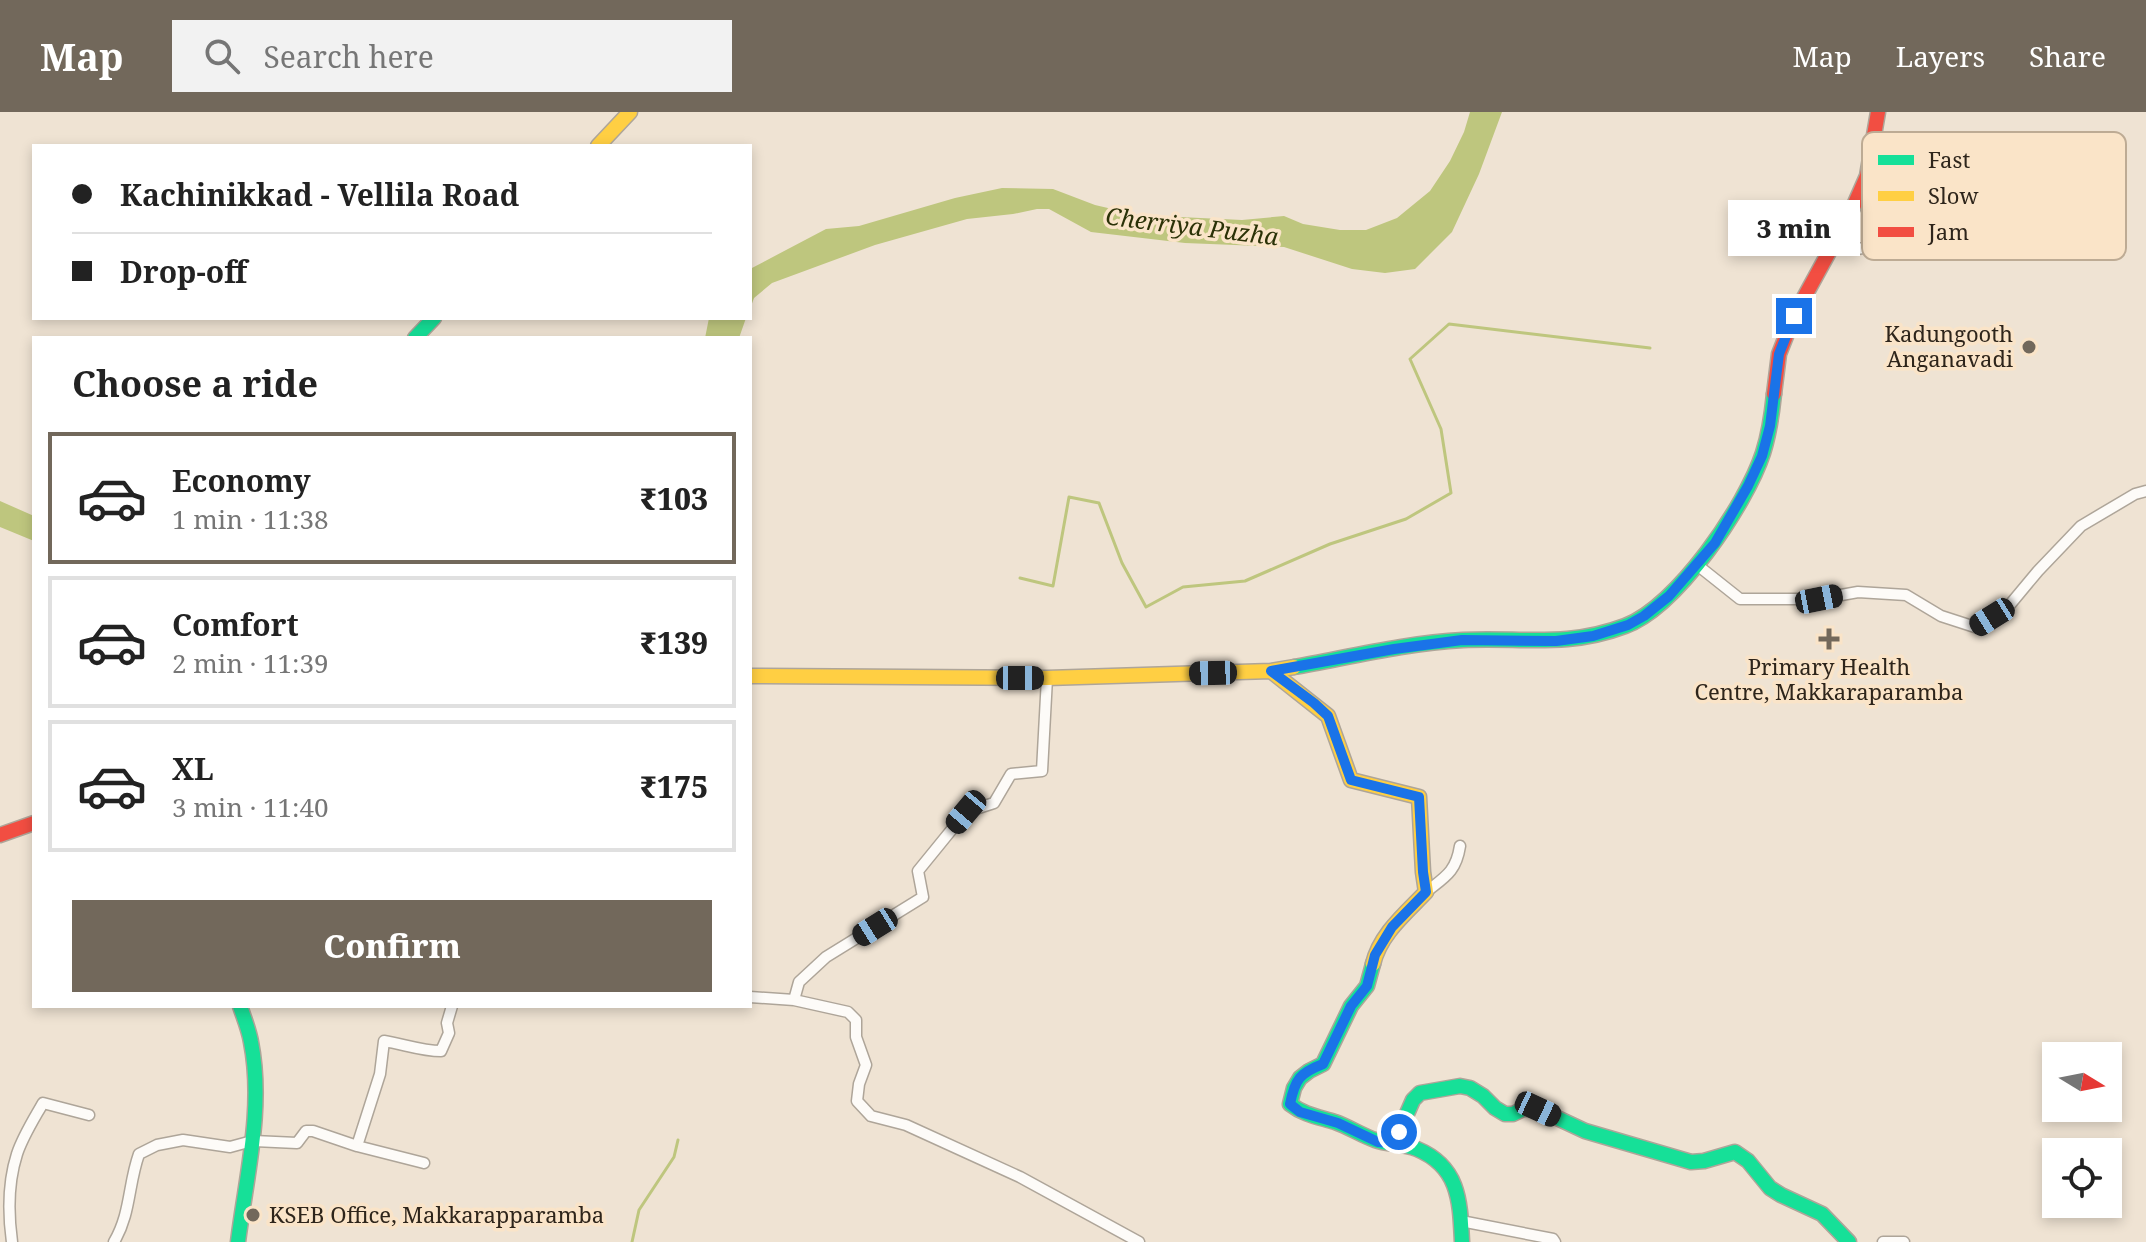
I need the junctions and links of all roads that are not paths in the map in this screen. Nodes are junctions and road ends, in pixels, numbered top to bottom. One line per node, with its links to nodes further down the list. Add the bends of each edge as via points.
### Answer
1 (630, 112): 4 (main road)
2 (1878, 112): 3 (main road)
3 (1875, 132)
4 (600, 144)
5 (1862, 187): 6 (main road)
6 (1832, 245): 7 (street); 11 (main road, via 1779,354 1762,456 1715,543)
7 (1862, 248)
8 (432, 320): 9 (main road)
9 (417, 336)
10 (2146, 491): 11 (street, via 2081,526 2008,607 1975,627 1941,616 1906,595 1858,592 1819,599 1740,599)
11 (1696, 564): 12 (main road, via 1644,616 1593,636 1462,640)
12 (1271, 671): 14 (main road); 18 (main road, via 1328,716 1351,780 1419,797)
13 (752, 676): 14 (main road)
14 (1047, 678): 20 (street, via 1042,771 1011,774 994,803 966,812 918,871 923,897 826,957 799,982)
15 (32, 824): 16 (main road)
16 (0, 835)
17 (1460, 846): 18 (street, via 1452,872)
18 (1426, 892): 25 (main road, via 1392,927 1375,955 1367,986 1351,1006 1323,1064 1305,1071 1293,1086 1290,1104)
19 (752, 997): 20 (street)
20 (794, 1000): 32 (street, via 848,1012 856,1020 866,1065 857,1101 871,1116 906,1125 1020,1177)
21 (241, 1008): 24 (main road, via 254,1072)
22 (451, 1008): 26 (street, via 441,1051 384,1041 380,1074)
23 (89, 1115): 29 (street, via 43,1103 17,1153 8,1213)
24 (252, 1141): 26 (street, via 297,1143 306,1131 313,1131); 30 (street, via 230,1147 183,1140 139,1154 127,1216); 31 (main road)
25 (1391, 1143): 28 (main road, via 1418,1149 1453,1178); 35 (main road, via 1420,1093 1470,1088 1505,1114 1538,1109 1585,1131 1691,1162 1735,1152 1776,1192 1826,1217)
26 (357, 1146): 27 (street)
27 (424, 1163)
28 (1461, 1221): 33 (main road); 34 (street)
29 (12, 1242)
30 (114, 1242)
31 (238, 1242)
32 (1139, 1242)
33 (1462, 1242)
34 (1555, 1242)
35 (1849, 1242)
36 (1883, 1242): 37 (street)
37 (1904, 1242)

